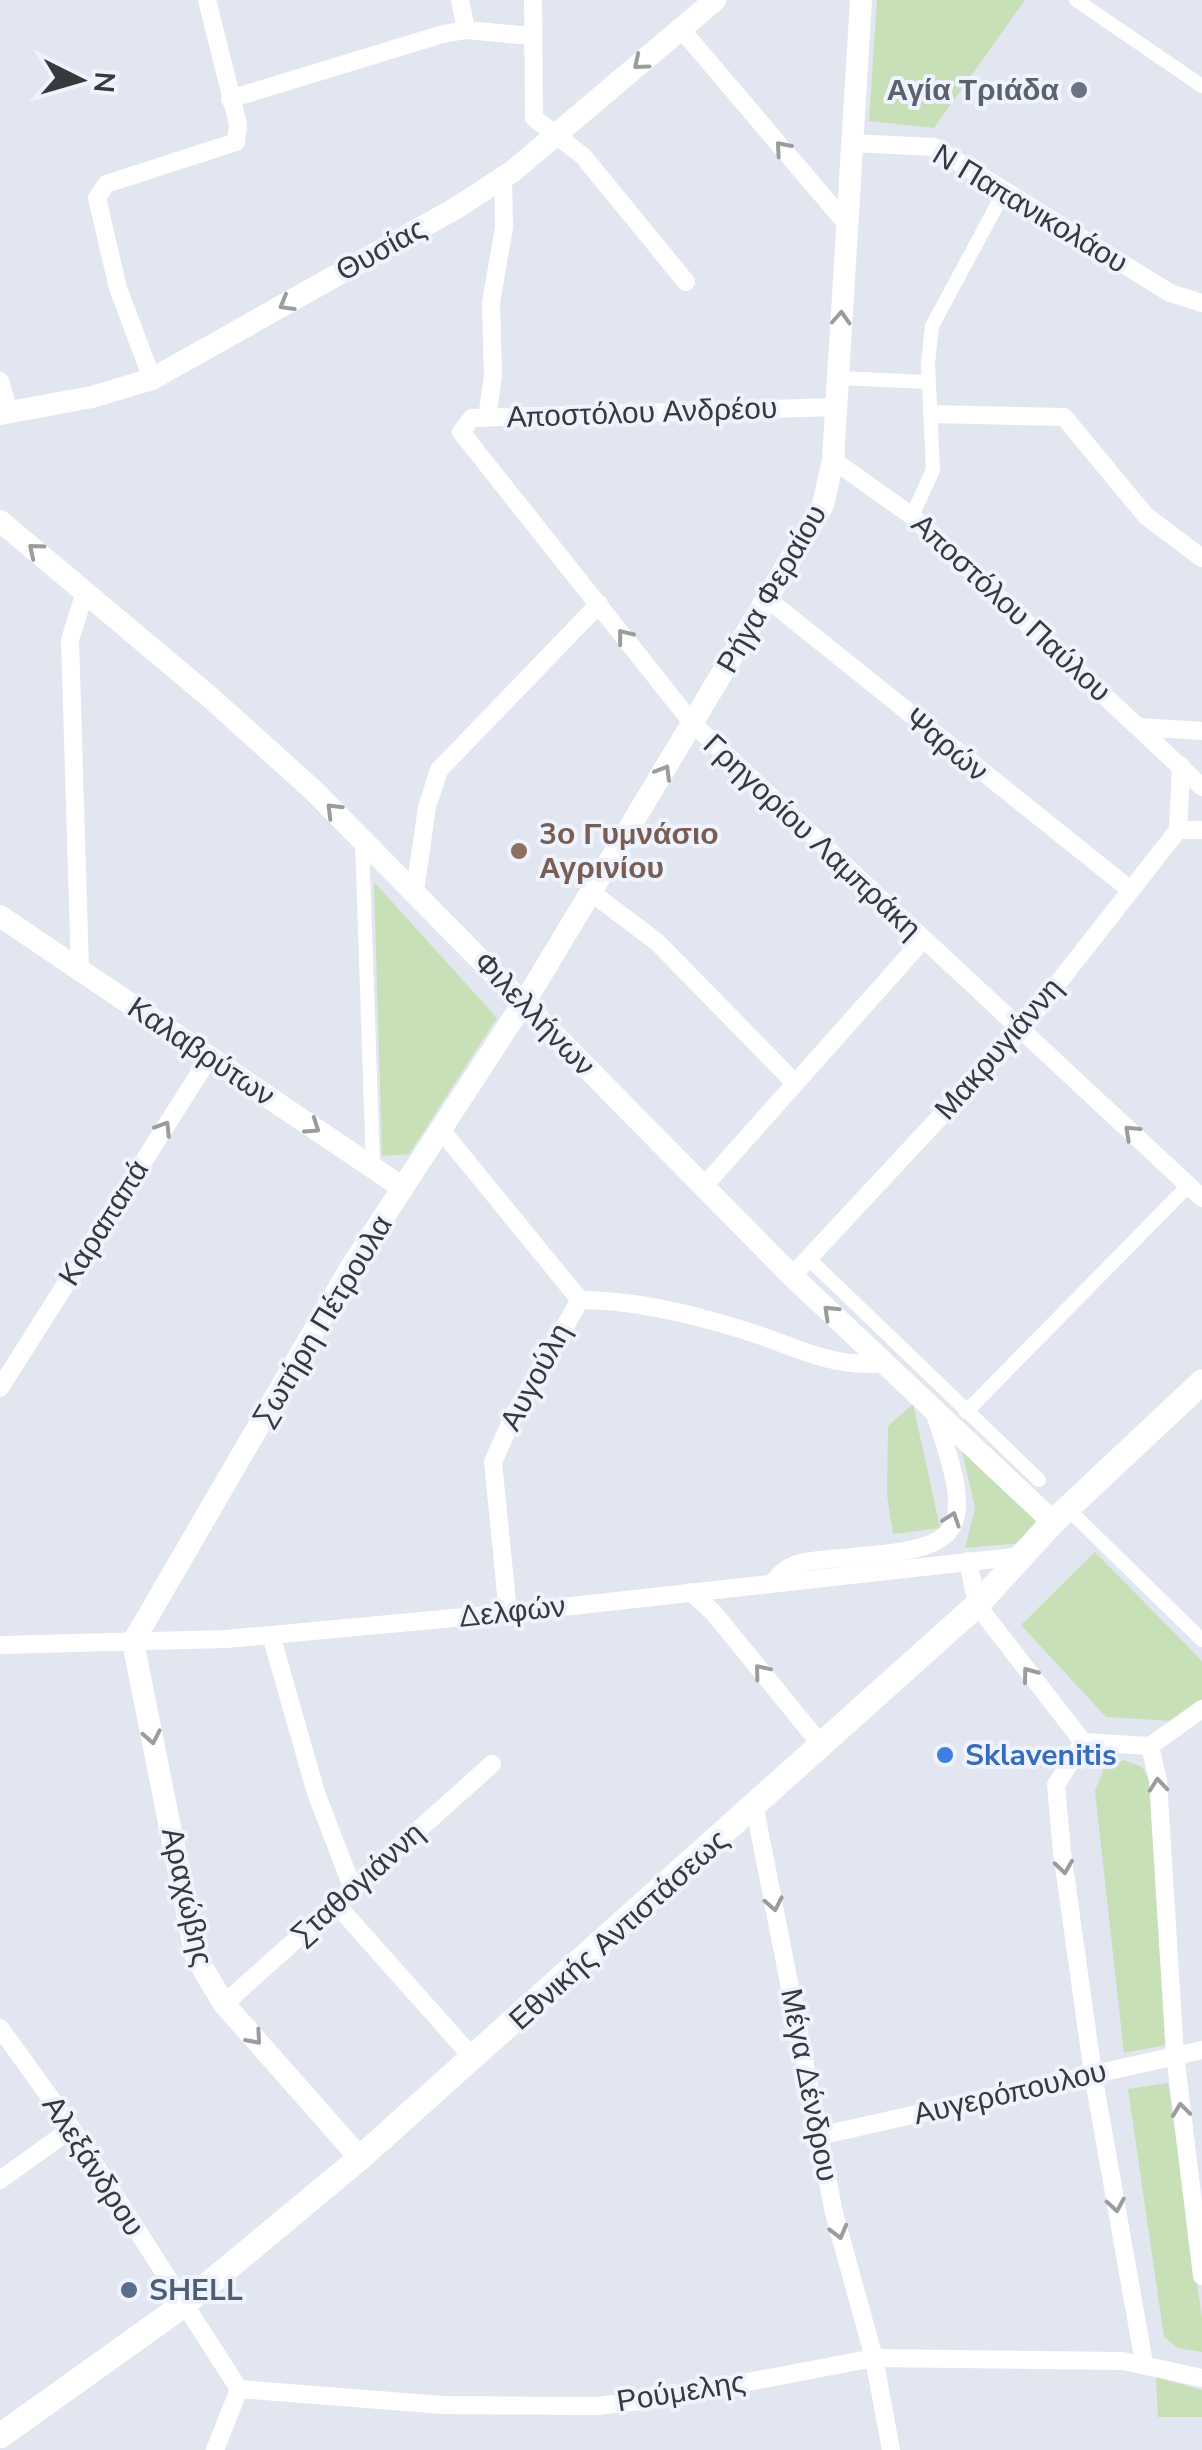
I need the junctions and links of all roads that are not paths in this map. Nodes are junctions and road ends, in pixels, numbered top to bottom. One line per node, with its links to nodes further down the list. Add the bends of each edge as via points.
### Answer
1 (207, 0): 13 (street)
2 (460, 0): 9 (street)
3 (533, 0): 11 (street)
4 (714, 0): 10 (street, Θυσίας)
5 (860, 0): 15 (street, Ρήγα Φεραίου)
6 (1076, 0): 8 (street)
7 (1110, 0): 8 (street)
8 (1100, 16): 12 (street)
9 (466, 30): 11 (street); 13 (street, via 406,42)
10 (681, 30): 14 (street, Θυσίας, one-way to 14); 18 (street, one-way to 10)
11 (531, 36): 14 (street, via 534,114)
12 (1202, 86)
13 (230, 99): 21 (street, via 236,142 98,192 118,288)
14 (556, 134): 16 (street, Θυσίας); 19 (street, via 583,156)
15 (851, 142): 17 (street, Ν Παπανικολάου, via 934,147); 18 (street, Ρήγα Φεραίου)
16 (504, 178): 21 (street, Θυσίας, one-way to 21); 28 (street)
17 (1003, 194): 20 (street, Ν Παπανικολάου, via 1170,293); 24 (street, via 932,326)
18 (846, 222): 22 (street, Ρήγα Φεραίου, one-way to 18)
19 (686, 282)
20 (1202, 303)
21 (152, 378): 26 (street, Θυσίας)
22 (838, 378): 24 (street); 25 (street, Ρήγα Φεραίου)
23 (0, 381): 26 (street)
24 (928, 382): 27 (street)
25 (836, 408): 28 (street, Αποστόλου Ανδρέου); 30 (street, Ρήγα Φεραίου)
26 (4, 413)
27 (932, 414): 31 (street, via 933,470); 33 (street, via 1064,417 1146,516)
28 (487, 418): 29 (street, Αποστόλου Ανδρέου, via 466,421)
29 (463, 438): 36 (street, Γρηγορίου Λαμπράκη)
30 (833, 460): 31 (street, Αποστόλου Παύλου); 35 (street, Ρήγα Φεραίου, via 823,505)
31 (912, 516): 38 (street, Αποστόλου Παύλου)
32 (2, 527): 34 (street, Φιλελλήνων, one-way to 32)
33 (1202, 558)
34 (85, 592): 44 (street, Φιλελλήνων, one-way to 34, via 278,757); 50 (street, via 70,640)
35 (766, 598): 37 (street, Ρήγα Φεραίου); 45 (street, Ψαρών)
36 (599, 604): 37 (street, Γρηγορίου Λαμπράκη, one-way to 36); 46 (street, via 439,770 426,806)
37 (693, 724): 47 (street, Ρήγα Φεραίου, one-way to 37); 49 (street, Γρηγορίου Λαμπράκη)
38 (1140, 727): 39 (street); 40 (street, Αποστόλου Παύλου)
39 (1202, 730)
40 (1180, 766): 41 (street, Αποστόλου Παύλου); 42 (street)
41 (1202, 788)
42 (1178, 830): 43 (street); 45 (street, Μακρυγιάννη)
43 (1202, 830)
44 (362, 839): 46 (street, Φιλελλήνων); 56 (street)
45 (1128, 888): 52 (street, Μακρυγιάννη)
46 (415, 891): 51 (street, Φιλελλήνων)
47 (592, 893): 51 (street, Ρήγα Φεραίου); 54 (street, via 657,942)
48 (3, 926): 50 (street, Καλαβρύτων)
49 (922, 942): 52 (street, Γρηγορίου Λαμπράκη); 54 (street)
50 (80, 970): 53 (street, Καλαβρύτων)
51 (523, 1005): 55 (street, Σωτήρη Πέτρουλα); 57 (street, Φιλελλήνων)
52 (1022, 1029): 59 (street, Γρηγορίου Λαμπράκη, one-way to 52); 60 (street, Μακρυγιάννη)
53 (208, 1058): 56 (street, Καλαβρύτων, one-way to 56); 64 (street, Καραπαπά, one-way to 53)
54 (793, 1081): 57 (street)
55 (441, 1130): 58 (street, Σωτήρη Πέτρουλα); 61 (street, Αυγούλη)
56 (373, 1166): 58 (street, Καλαβρύτων)
57 (704, 1186): 60 (street, Φιλελλήνων)
58 (403, 1188): 77 (street, Σωτήρη Πέτρουλα, via 294,1361)
59 (1195, 1192): 66 (street)
60 (800, 1267): 62 (street, Φιλελλήνων, one-way to 60); 66 (street)
61 (580, 1300): 62 (street, via 652,1306 840,1364); 74 (street, Αυγούλη, via 494,1462)
62 (882, 1364): 65 (street, Φιλελλήνων)
63 (1202, 1382): 68 (main road, Εθνικής Αντιστάσεως)
64 (0, 1388)
65 (929, 1400): 68 (street, Φιλελλήνων); 71 (street, one-way to 65, via 794,1563 922,1550 952,1530 954,1480)
66 (966, 1412): 67 (street)
67 (1039, 1480)
68 (1060, 1515): 69 (main road, Εθνικής Αντιστάσεως); 76 (street)
69 (1023, 1556): 70 (street, Δελφών); 73 (main road, Εθνικής Αντιστάσεως)
70 (968, 1561): 71 (street, Δελφών); 73 (street)
71 (774, 1581): 72 (street, Δελφών)
72 (691, 1592): 74 (street, Δελφών); 82 (street, one-way to 72)
73 (977, 1606): 80 (street, one-way to 73); 82 (main road, Εθνικής Αντιστάσεως)
74 (508, 1613): 75 (street, Δελφών)
75 (271, 1634): 77 (street, Δελφών); 85 (street, via 316,1792)
76 (1202, 1640)
77 (133, 1642): 78 (street, Δελφών); 87 (street, Αραχώβης, one-way to 87, via 196,1957)
78 (0, 1645)
79 (1202, 1708): 81 (street)
80 (1082, 1742): 81 (street); 92 (street, one-way to 92, via 1056,1785)
81 (1150, 1746): 90 (street, one-way to 81, via 1158,1782)
82 (822, 1747): 84 (main road, Εθνικής Αντιστάσεως)
83 (492, 1764): 85 (street, Σταθογιάννη)
84 (755, 1809): 91 (main road, Εθνικής Αντιστάσεως); 94 (street, Μέγα Δένδρου, one-way to 94)
85 (352, 1888): 86 (street, Σταθογιάννη)
86 (336, 1904): 87 (street, Σταθογιάννη); 91 (street)
87 (224, 2004): 95 (street, Αραχώβης, one-way to 95)
88 (0, 2028): 93 (street, Αλεξάνδρου)
89 (1202, 2050): 90 (street, Αυγερόπουλου)
90 (1175, 2056): 92 (street, Αυγερόπουλου); 97 (street, one-way to 90)
91 (474, 2059): 95 (main road, Εθνικής Αντιστάσεως)
92 (1093, 2074): 94 (street, Αυγερόπουλου); 100 (street, one-way to 100)
93 (65, 2118): 96 (street, via 60,2137); 98 (street, Αλεξάνδρου)
94 (818, 2136): 99 (street, Μέγα Δένδρου, one-way to 99)
95 (360, 2158): 98 (main road, Εθνικής Αντιστάσεως)
96 (0, 2180)
97 (1202, 2276)
98 (182, 2306): 102 (street, Αλεξάνδρου); 103 (main road, Εθνικής Αντιστάσεως)
99 (874, 2358): 100 (street, Ρούμελης); 102 (street, Ρούμελης, via 597,2406 443,2405); 105 (street, Μέγα Δένδρου)
100 (1144, 2363): 101 (street, Ρούμελης)
101 (1202, 2378)
102 (238, 2388): 104 (street)
103 (0, 2436)
104 (215, 2450)
105 (891, 2450)

